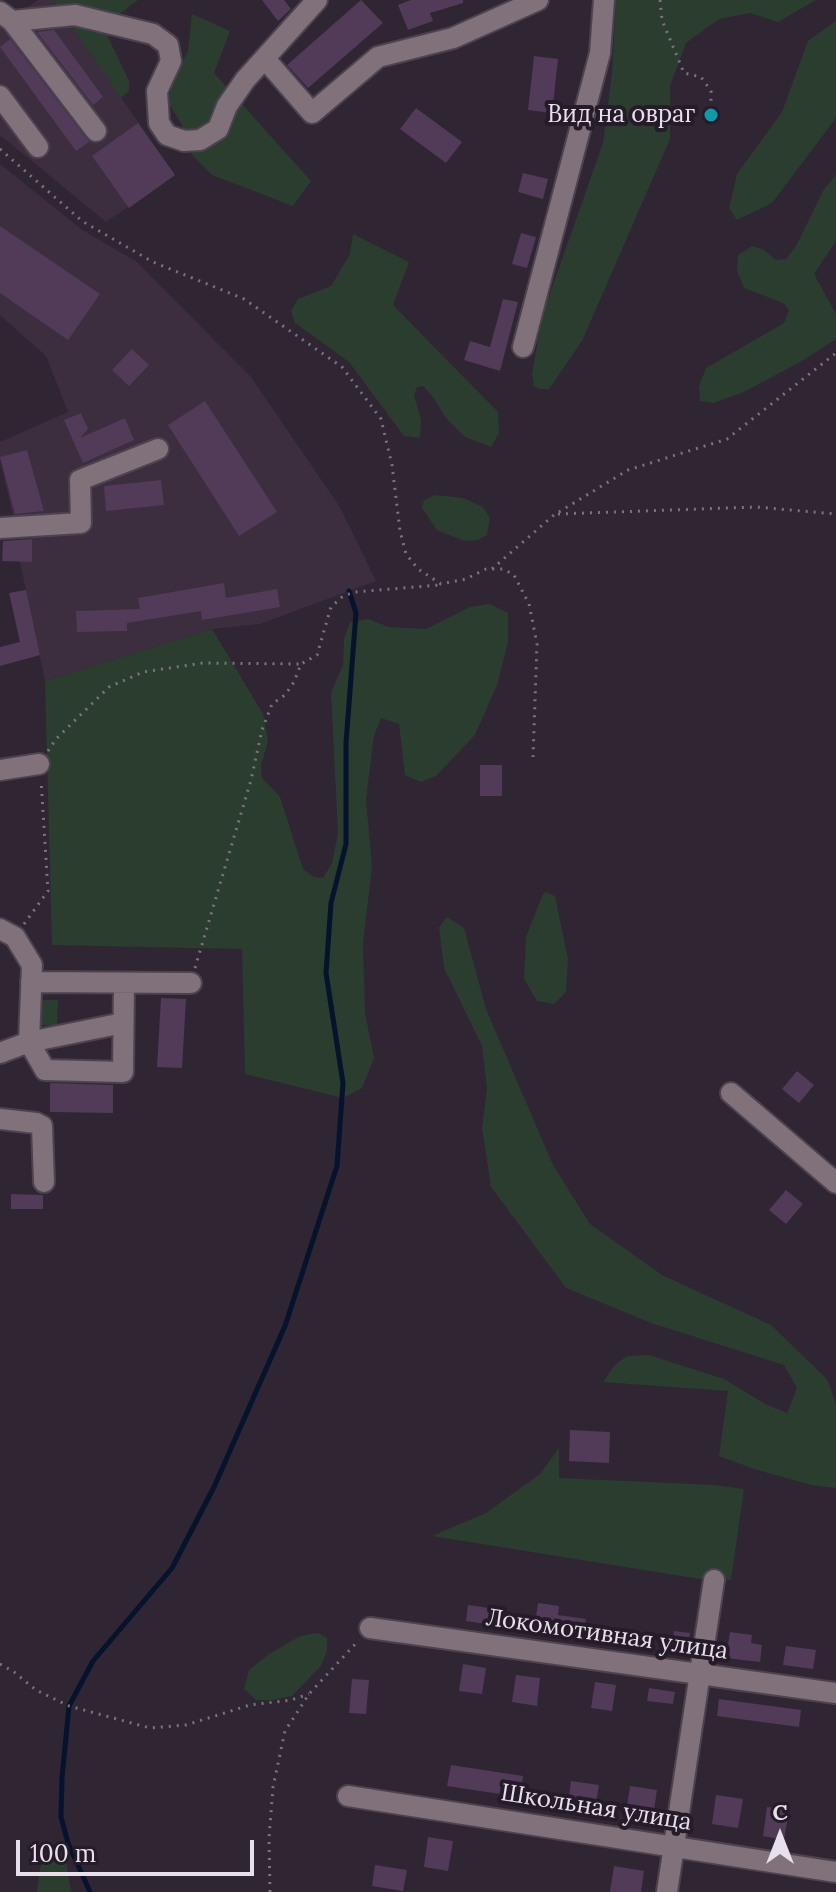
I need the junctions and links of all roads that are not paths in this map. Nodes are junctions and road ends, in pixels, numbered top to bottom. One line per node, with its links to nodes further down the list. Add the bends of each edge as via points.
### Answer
1 (317, 0): 5 (street)
2 (538, 0): 5 (street, via 453,38 378,57 312,113)
3 (604, 0): 9 (street, via 600,53)
4 (6, 17): 5 (street, via 75,15 153,34 168,45 171,61 157,91 159,123 167,135 184,141 200,140 218,129 245,80); 7 (street)
5 (266, 60)
6 (0, 96): 8 (street)
7 (96, 131)
8 (38, 147)
9 (523, 347)
10 (158, 449): 11 (street, via 80,480 81,523)
11 (0, 528)
12 (39, 764): 13 (street)
13 (0, 770)
14 (7, 933): 15 (street, via 32,965)
15 (31, 982): 16 (street); 19 (street)
16 (124, 983): 17 (street); 18 (street)
17 (191, 983)
18 (123, 1023): 19 (street); 19 (street, via 123,1072 45,1070)
19 (29, 1042): 20 (street)
20 (0, 1053)
21 (731, 1093): 24 (street)
22 (0, 1119): 23 (street, via 42,1126)
23 (44, 1182)
24 (836, 1183)
25 (714, 1580): 27 (street)
26 (370, 1628): 27 (street, Локомотивная улица)
27 (700, 1675): 28 (street, Локомотивная улица); 30 (street)
28 (836, 1693)
29 (348, 1796): 30 (street, Школьная улица)
30 (675, 1847): 31 (street, Школьная улица); 32 (street)
31 (836, 1872)
32 (667, 1892)

